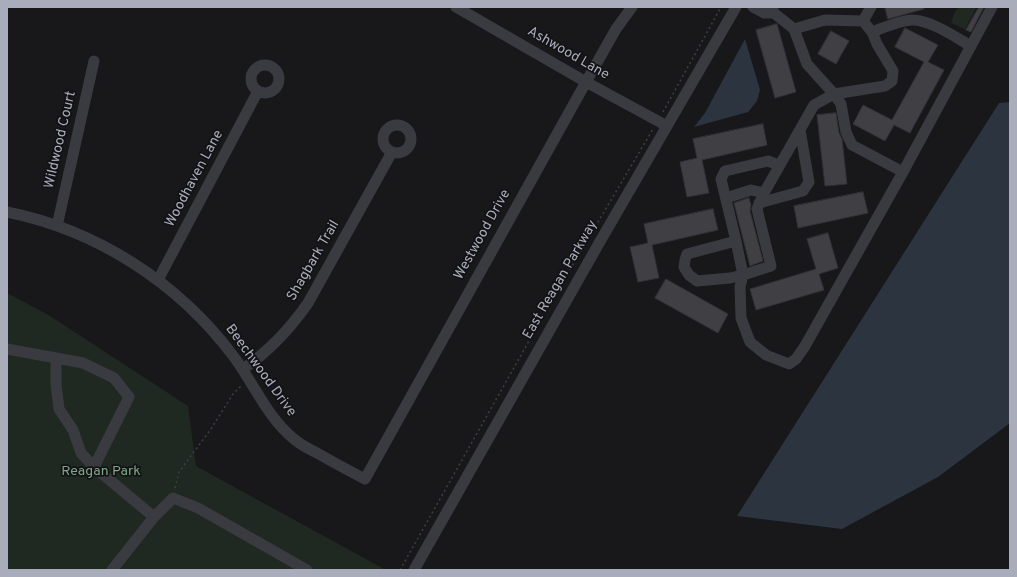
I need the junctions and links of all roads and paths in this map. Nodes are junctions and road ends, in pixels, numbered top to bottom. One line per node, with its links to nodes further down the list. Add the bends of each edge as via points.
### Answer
1 (456, 7): 14 (street, Ashwood Lane)
2 (632, 7): 14 (street, Westwood Drive)
3 (721, 7): 17 (path)
4 (736, 7): 17 (street, East Reagan Parkway)
5 (753, 7): 8 (street, via 764,13)
6 (871, 7): 9 (street)
7 (992, 7): 12 (street)
8 (773, 10): 10 (street)
9 (863, 20): 10 (street, via 825,20); 11 (street)
10 (794, 29): 16 (street, via 807,64)
11 (872, 32): 12 (street, via 913,19 927,22); 16 (street, via 893,71 892,81 885,86)
12 (971, 46): 21 (street)
13 (94, 61): 25 (street, Wildwood Court)
14 (586, 82): 17 (street, Ashwood Lane); 33 (street, Westwood Drive)
15 (258, 91): 28 (street, Woodhaven Lane)
16 (834, 94): 18 (street, via 814,105); 21 (street, via 841,104 846,132 852,145)
17 (662, 123): 38 (path, via 556,293); 39 (street, East Reagan Parkway, via 598,245)
18 (800, 130): 20 (street); 23 (street, via 808,182 803,191)
19 (392, 152): 31 (street, Shagbark Trail, via 308,303 284,335)
20 (779, 165): 22 (street, via 768,162 725,171 721,179); 23 (street)
21 (903, 172): 27 (street, via 805,346 789,364 766,355 750,342 741,318 740,287)
22 (726, 198): 23 (street, via 751,190); 26 (street)
23 (762, 198): 27 (street, via 757,209 771,266)
24 (7, 212): 25 (street, Beechwood Drive)
25 (57, 226): 28 (street, Beechwood Drive, via 117,253)
26 (736, 241): 27 (street); 27 (street, via 687,254 684,267 696,281)
27 (743, 275)
28 (158, 280): 31 (street, Beechwood Drive, via 217,335)
29 (7, 349): 30 (street)
30 (56, 358): 32 (street, via 59,410 73,430 81,453); 32 (street, via 83,363 114,378 129,397)
31 (246, 374): 33 (street, Beechwood Drive, via 270,414 294,440); 34 (path, via 211,429 179,472)
32 (94, 467): 35 (street)
33 (365, 479)
34 (173, 498): 35 (street); 37 (street, via 198,508)
35 (154, 517): 36 (street)
36 (112, 570)
37 (307, 570)
38 (400, 570)
39 (414, 570)

